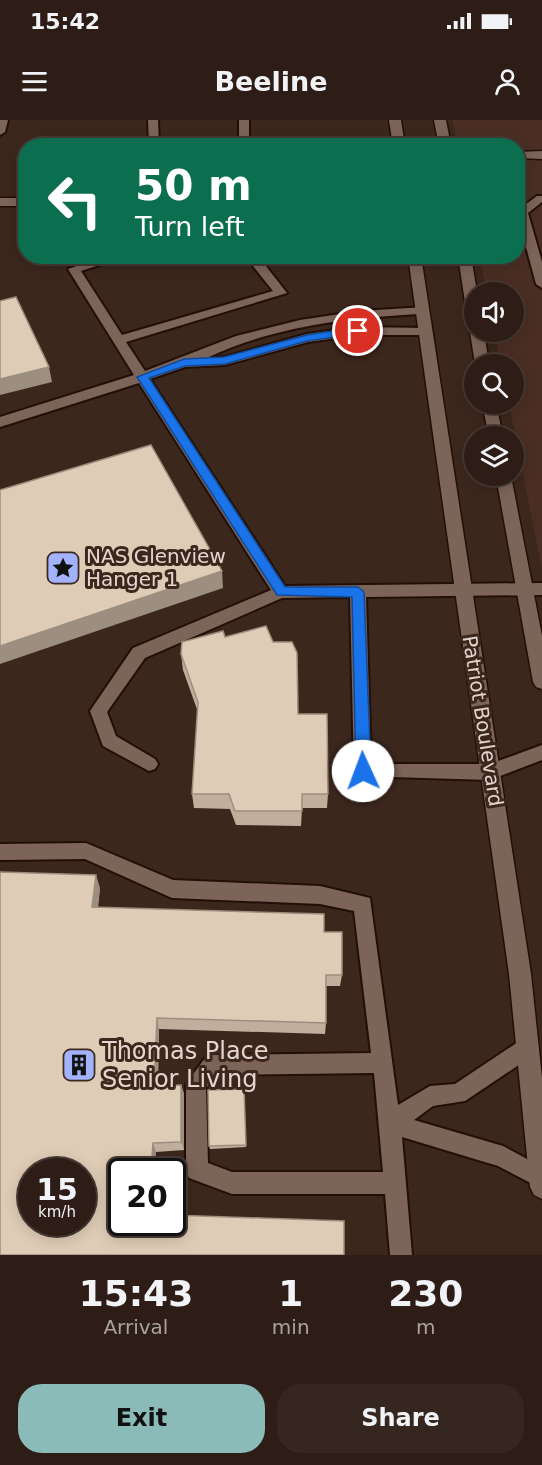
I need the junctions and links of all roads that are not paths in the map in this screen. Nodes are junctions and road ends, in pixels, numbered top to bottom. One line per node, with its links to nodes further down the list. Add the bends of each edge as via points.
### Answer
1 (3, 120): 6 (lane)
2 (153, 120): 7 (lane)
3 (244, 120): 8 (lane)
4 (396, 120): 9 (main road)
5 (440, 120): 10 (main road)
6 (0, 132)
7 (154, 138)
8 (244, 138)
9 (398, 138)
10 (443, 138)
11 (525, 155): 12 (main road)
12 (542, 155)
13 (542, 199): 16 (lane)
14 (0, 202): 15 (main road)
15 (18, 202)
16 (525, 209)
17 (525, 223): 18 (lane)
18 (527, 230): 19 (lane); 25 (lane)
19 (542, 230)
20 (92, 264): 28 (lane, via 74,269)
21 (257, 264): 28 (lane, via 281,293)
22 (415, 264): 26 (main road, Patriot Boulevard)
23 (465, 264): 24 (main road)
24 (468, 282)
25 (542, 284)
26 (421, 310): 27 (main road, Patriot Boulevard); 29 (lane, via 299,322 215,347)
27 (424, 331): 29 (lane, via 358,331 307,338 225,361); 34 (main road, Patriot Boulevard)
28 (119, 340): 30 (lane)
29 (184, 363): 30 (lane)
30 (142, 377): 31 (lane); 35 (lane)
31 (0, 422)
32 (506, 486): 33 (main road)
33 (533, 589): 34 (lane); 37 (main road)
34 (463, 591): 36 (lane); 40 (main road, Patriot Boulevard)
35 (281, 592): 36 (lane); 39 (lane, via 139,653 98,711 109,741)
36 (358, 592): 40 (lane, via 363,771)
37 (542, 682)
38 (542, 752): 40 (lane)
39 (149, 764)
40 (490, 772): 42 (main road, Patriot Boulevard)
41 (0, 852): 43 (lane, via 86,851 172,889 320,895 363,904)
42 (528, 1047): 44 (lane, via 458,1094 430,1096); 45 (main road, Patriot Boulevard)
43 (382, 1063): 44 (lane); 46 (lane, via 212,1065 196,1084 197,1170 232,1183)
44 (390, 1123): 45 (lane, via 504,1157); 46 (lane)
45 (541, 1179): 47 (main road, Patriot Boulevard)
46 (395, 1183): 48 (lane)
47 (542, 1187)
48 (401, 1255)

